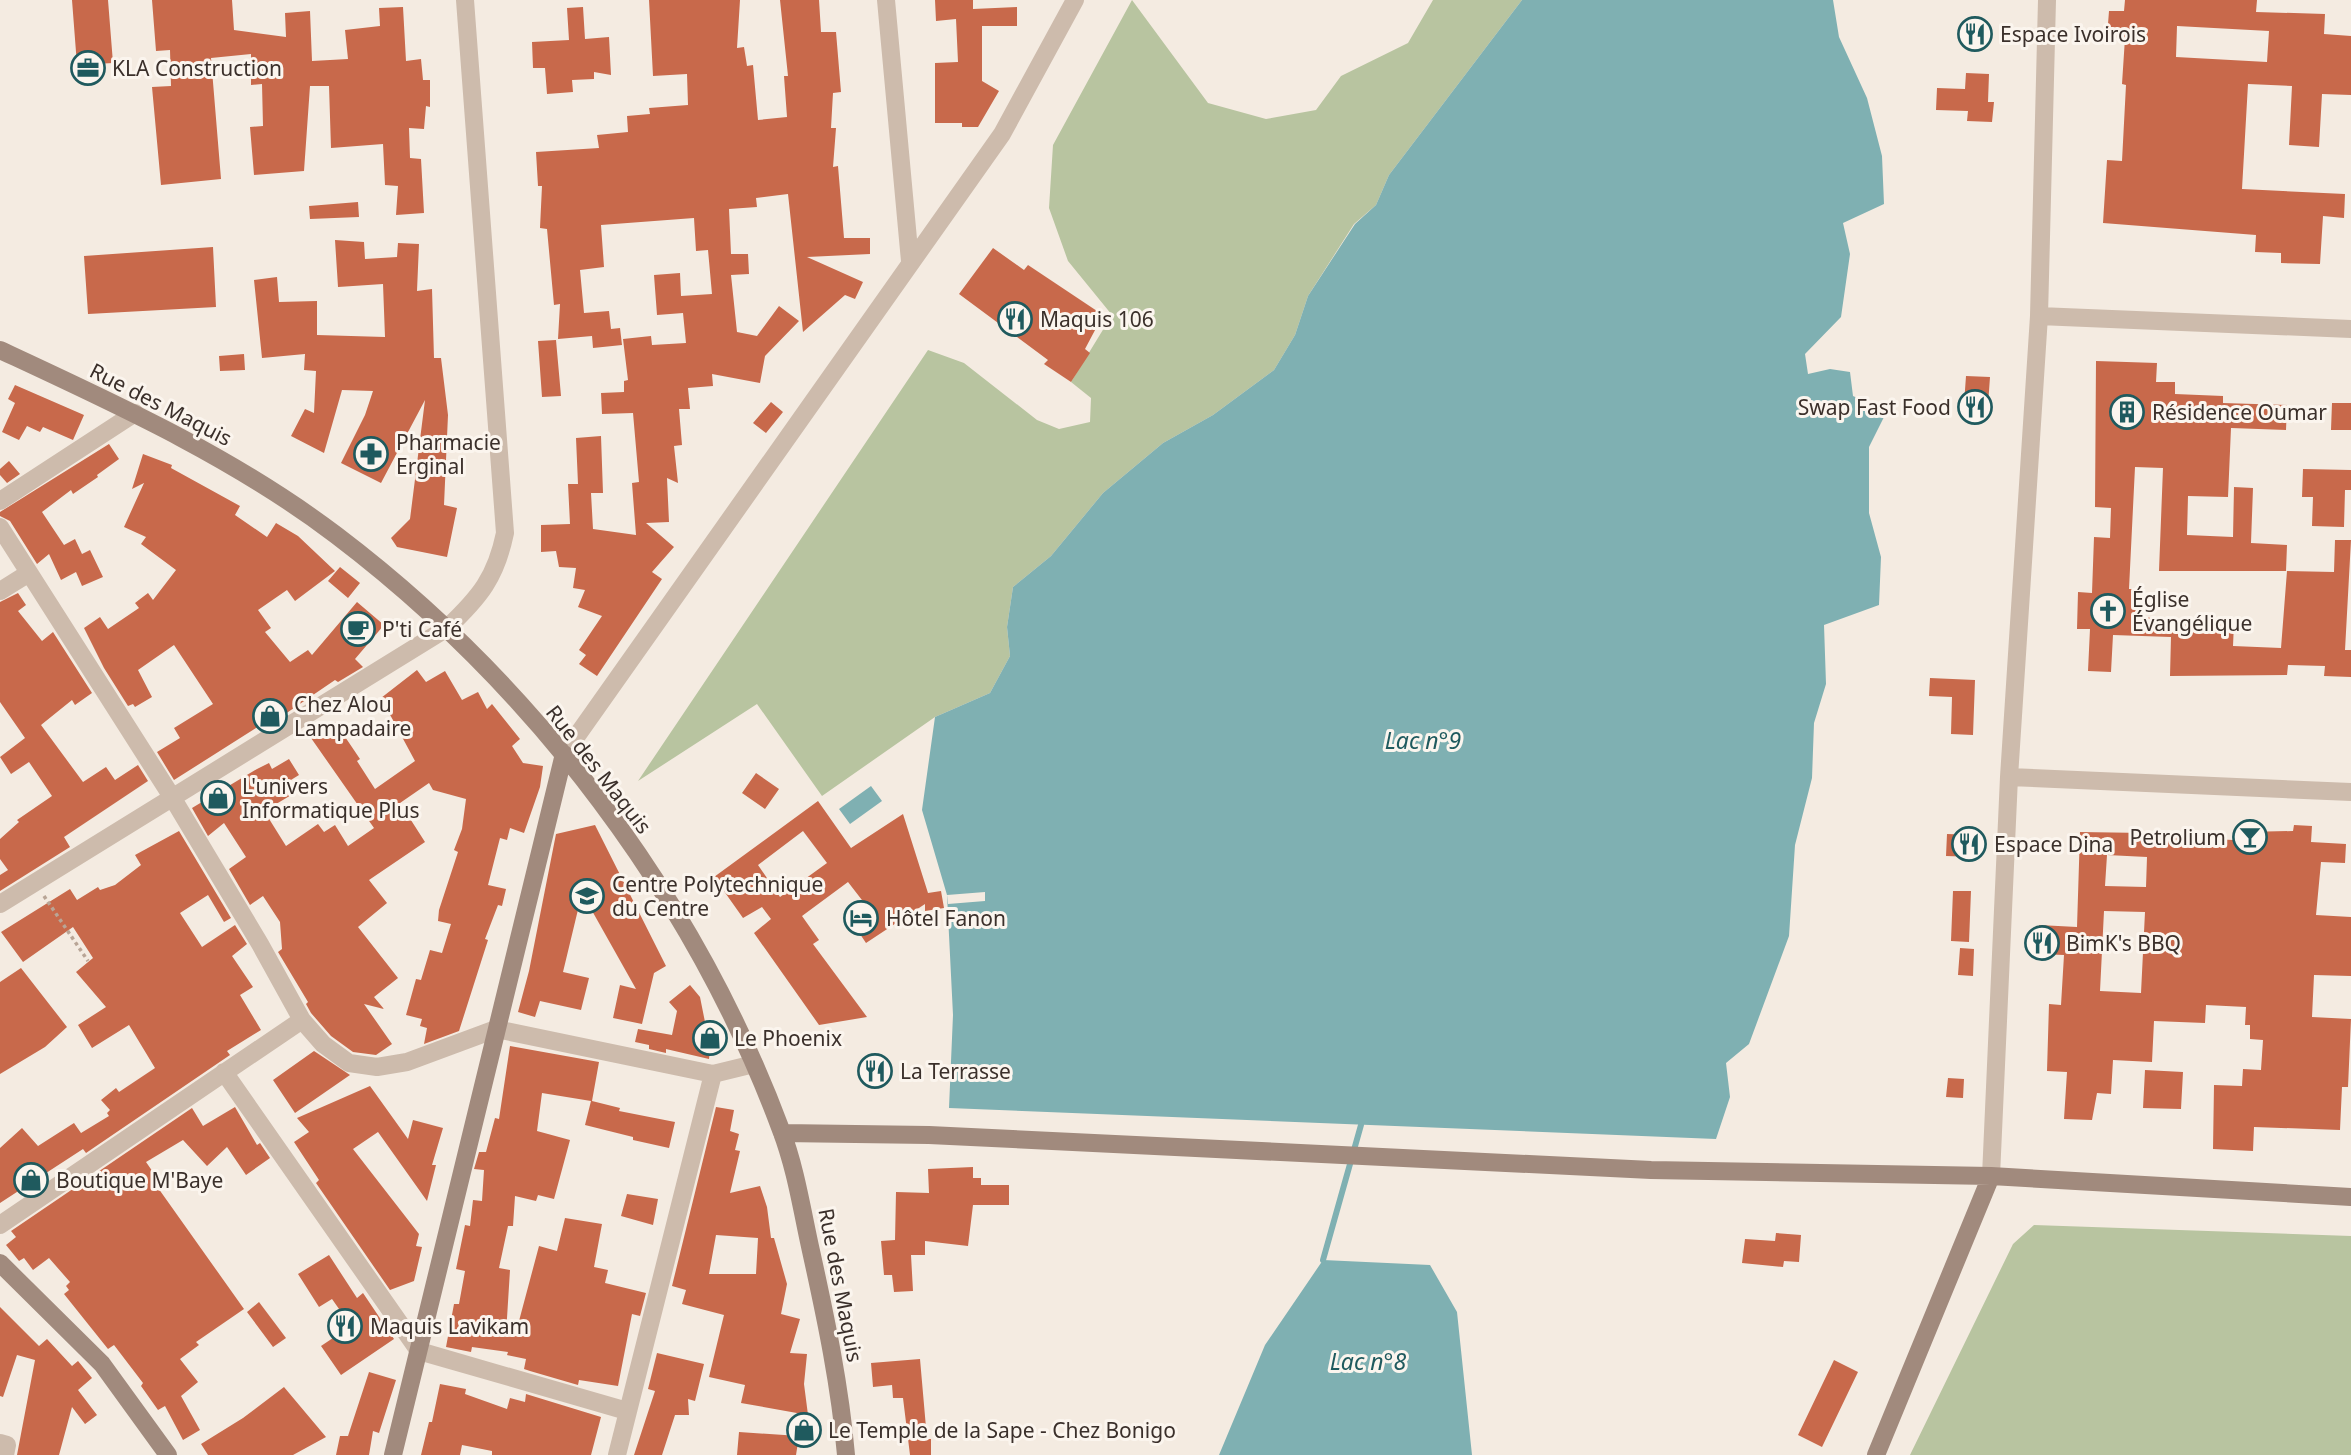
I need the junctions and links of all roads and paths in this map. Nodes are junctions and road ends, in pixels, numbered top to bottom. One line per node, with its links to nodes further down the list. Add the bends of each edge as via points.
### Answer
1 (465, 0): 14 (street, via 505,533 493,576 473,604)
2 (886, 0): 5 (street)
3 (1075, 0): 5 (street, via 1002,134)
4 (2047, 0): 6 (street)
5 (910, 261): 15 (street)
6 (2039, 316): 7 (street); 16 (street)
7 (2351, 329)
8 (0, 350): 9 (street, Rue des Maquis)
9 (135, 413): 10 (street); 14 (street, Rue des Maquis, via 248,476 336,535)
10 (0, 501)
11 (0, 527): 12 (street)
12 (29, 573): 13 (street); 18 (street)
13 (0, 592)
14 (447, 628): 15 (street, Rue des Maquis); 18 (street)
15 (564, 754): 23 (street); 24 (street, Rue des Maquis, via 650,873 708,970)
16 (2009, 777): 17 (street); 28 (street)
17 (2351, 792)
18 (172, 797): 19 (street); 22 (street)
19 (35, 882): 20 (street); 21 (path)
20 (0, 904)
21 (88, 961)
22 (302, 1020): 23 (street, via 323,1044 349,1063 377,1067 418,1059); 25 (street)
23 (495, 1029): 26 (street); 32 (street)
24 (754, 1064): 26 (street); 27 (street, Rue des Maquis)
25 (225, 1072): 30 (street); 32 (street)
26 (713, 1074): 33 (street)
27 (782, 1133): 28 (street, via 929,1135 1651,1170); 39 (street, Rue des Maquis, via 800,1194)
28 (1992, 1176): 29 (street); 40 (street)
29 (2351, 1197)
30 (0, 1225)
31 (0, 1263): 36 (street, via 102,1364)
32 (419, 1351): 33 (street); 37 (street)
33 (627, 1411): 38 (street)
34 (0, 1443): 35 (street, via 7,1445)
35 (5, 1455)
36 (168, 1455)
37 (393, 1455)
38 (617, 1455)
39 (846, 1455)
40 (1876, 1455)

